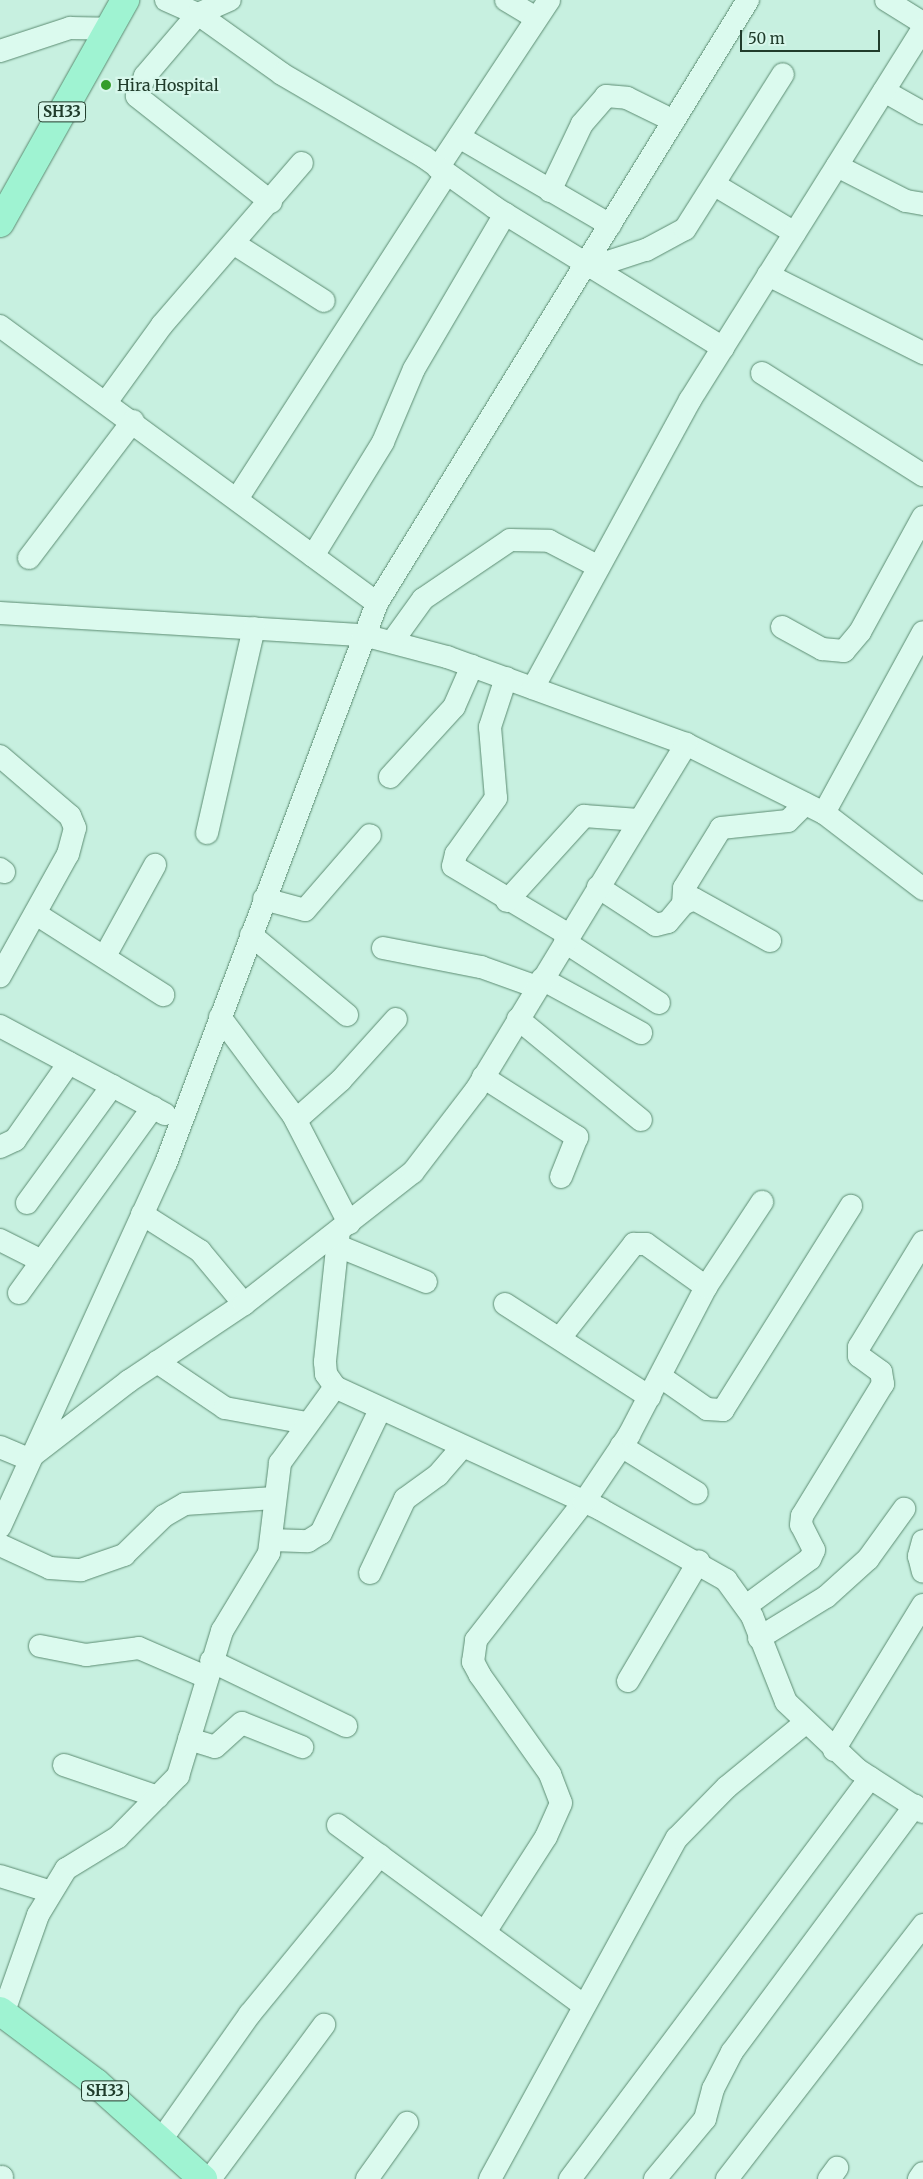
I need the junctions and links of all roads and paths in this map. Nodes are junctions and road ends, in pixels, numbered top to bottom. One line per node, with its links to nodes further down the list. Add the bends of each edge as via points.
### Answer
1 (125, 0): 10 (main road, SH33)
2 (166, 0): 8 (street)
3 (230, 0): 8 (street)
4 (506, 0): 7 (street)
5 (748, 0): 15 (street)
6 (886, 0): 9 (street)
7 (543, 9): 16 (street)
8 (198, 14): 19 (street, via 282,74); 22 (street, via 145,76 137,96)
9 (919, 17): 13 (street)
10 (109, 29): 11 (street, via 70,28); 25 (main road, SH33)
11 (0, 51)
12 (783, 74): 20 (street)
13 (884, 91): 14 (street); 18 (street)
14 (923, 113)
15 (674, 121): 21 (street, via 627,98 606,96 582,124); 26 (street)
16 (459, 137): 19 (street); 21 (street)
17 (302, 163): 22 (street)
18 (837, 166): 23 (street, via 906,201); 27 (street)
19 (442, 171): 24 (street); 39 (street)
20 (715, 185): 27 (street); 29 (street, via 676,235 608,262)
21 (550, 191): 26 (street)
22 (271, 202): 28 (street)
23 (923, 204)
24 (505, 214): 29 (street); 41 (street, via 414,369 382,442)
25 (0, 223)
26 (610, 225): 29 (street)
27 (795, 233): 30 (street)
28 (236, 245): 31 (street); 36 (street, via 162,325)
29 (587, 263): 33 (street); 44 (street)
30 (768, 275): 33 (street); 34 (street)
31 (324, 301)
32 (0, 326): 36 (street)
33 (723, 348): 43 (street)
34 (923, 353)
35 (762, 373): 38 (street)
36 (107, 401): 37 (street)
37 (133, 421): 39 (street); 42 (street)
38 (923, 474)
39 (237, 499): 41 (street)
40 (923, 517): 46 (street, via 860,632 844,651 822,649)
41 (313, 556): 44 (street)
42 (29, 558)
43 (599, 567): 50 (street, via 549,541 510,540 423,599); 53 (street)
44 (376, 603): 49 (street)
45 (0, 613): 47 (street)
46 (782, 627)
47 (254, 628): 49 (street); 59 (street)
48 (923, 632): 57 (street)
49 (363, 635): 50 (street); 64 (street)
50 (392, 642): 51 (street)
51 (472, 666): 52 (street); 56 (street, via 454,707)
52 (506, 678): 53 (street); 65 (street, via 490,727 496,798 456,854 453,866)
53 (533, 688): 54 (street)
54 (686, 744): 57 (street); 58 (street)
55 (0, 756): 67 (street, via 70,816 75,828 68,854)
56 (390, 777)
57 (814, 808): 63 (street); 66 (street, via 788,821 721,828 684,888)
58 (640, 820): 62 (street); 65 (street, via 584,816)
59 (207, 834)
60 (370, 835): 64 (street, via 305,910)
61 (156, 865): 72 (street)
62 (598, 887): 66 (street, via 656,925 668,922); 69 (street)
63 (923, 889)
64 (264, 899): 68 (street)
65 (507, 901): 69 (street)
66 (682, 904): 70 (street, via 694,899)
67 (36, 914): 72 (street); 73 (street)
68 (251, 934): 77 (street); 78 (street)
69 (567, 938): 74 (street); 76 (street)
70 (770, 941)
71 (382, 948): 74 (street, via 481,967)
72 (105, 956): 75 (street)
73 (0, 976)
74 (540, 983): 79 (street); 82 (street)
75 (163, 995)
76 (659, 1003)
77 (347, 1014)
78 (220, 1017): 87 (street); 89 (street)
79 (518, 1019): 84 (street); 88 (street)
80 (396, 1020): 87 (street, via 341,1080)
81 (0, 1026): 83 (street)
82 (641, 1033)
83 (69, 1063): 85 (street); 90 (street, via 15,1140)
84 (484, 1077): 91 (street, via 577,1137); 96 (street, via 413,1172)
85 (112, 1086): 86 (street); 93 (street)
86 (153, 1107): 89 (street); 99 (street)
87 (296, 1120): 96 (street)
88 (641, 1120)
89 (181, 1122): 95 (street)
90 (0, 1147)
91 (560, 1177)
92 (762, 1202): 101 (street)
93 (27, 1203)
94 (851, 1206): 107 (street, via 723,1410 701,1405)
95 (142, 1214): 103 (street, via 200,1251); 115 (street)
96 (342, 1233): 100 (street); 103 (street); 108 (street, via 325,1362 326,1374)
97 (0, 1240): 99 (street)
98 (923, 1242): 127 (street, via 859,1347 859,1356 880,1372 883,1384 802,1516 801,1525 814,1550 810,1559)
99 (42, 1261): 102 (street)
100 (426, 1282)
101 (706, 1287): 105 (street, via 646,1244 634,1244); 107 (street)
102 (19, 1293)
103 (244, 1304): 106 (street)
104 (505, 1304): 105 (street)
105 (560, 1338): 109 (street)
106 (157, 1362): 111 (street, via 225,1408); 115 (street)
107 (661, 1377): 109 (street)
108 (335, 1387): 110 (street); 111 (street)
109 (650, 1397): 112 (street)
110 (380, 1410): 114 (street); 121 (street, via 321,1534 308,1542)
111 (307, 1422): 117 (street, via 280,1463)
112 (621, 1446): 116 (street); 118 (street)
113 (0, 1447): 115 (street)
114 (462, 1447): 118 (street); 126 (street, via 438,1475 405,1500)
115 (28, 1459): 120 (street)
116 (697, 1493)
117 (274, 1498): 121 (street); 123 (street, via 185,1504 164,1516 124,1555 81,1570 50,1568)
118 (584, 1502): 124 (street); 147 (street, via 485,1626 472,1650 480,1675 550,1774 561,1803 546,1837)
119 (904, 1509): 129 (street, via 868,1559 826,1597)
120 (0, 1526)
121 (271, 1540): 131 (street, via 264,1563 229,1617)
122 (923, 1541): 125 (street)
123 (0, 1545)
124 (699, 1561): 127 (street, via 726,1580); 132 (street)
125 (923, 1572)
126 (370, 1573)
127 (746, 1606): 129 (street)
128 (923, 1606): 137 (street)
129 (759, 1638): 133 (street, via 786,1702)
130 (40, 1646): 131 (street, via 86,1655 139,1648)
131 (209, 1669): 134 (street); 135 (street)
132 (628, 1681)
133 (805, 1723): 137 (street); 148 (street, via 727,1787 676,1838)
134 (346, 1726)
135 (190, 1739): 136 (street, via 215,1747 242,1723); 140 (street, via 178,1776)
136 (302, 1747)
137 (834, 1750): 139 (street)
138 (64, 1765): 140 (street)
139 (870, 1778): 141 (street); 157 (street)
140 (158, 1797): 145 (street, via 118,1837 75,1860)
141 (919, 1809): 158 (street, via 732,2052 713,2089 705,2119)
142 (338, 1825): 143 (street)
143 (380, 1856): 147 (street); 152 (street, via 250,2014)
144 (0, 1876): 145 (street)
145 (51, 1892): 149 (street, via 38,1914)
146 (923, 1925): 159 (street)
147 (485, 1932): 148 (street)
148 (583, 2005): 156 (street)
149 (3, 2019): 152 (main road, SH33, via 96,2083)
150 (324, 2025): 154 (street)
151 (408, 2123): 155 (street)
152 (161, 2140): 154 (main road, SH33)
153 (923, 2173): 160 (street)
154 (202, 2178)
155 (367, 2179)
156 (490, 2179)
157 (570, 2179)
158 (656, 2179)
159 (727, 2179)
160 (919, 2179)

